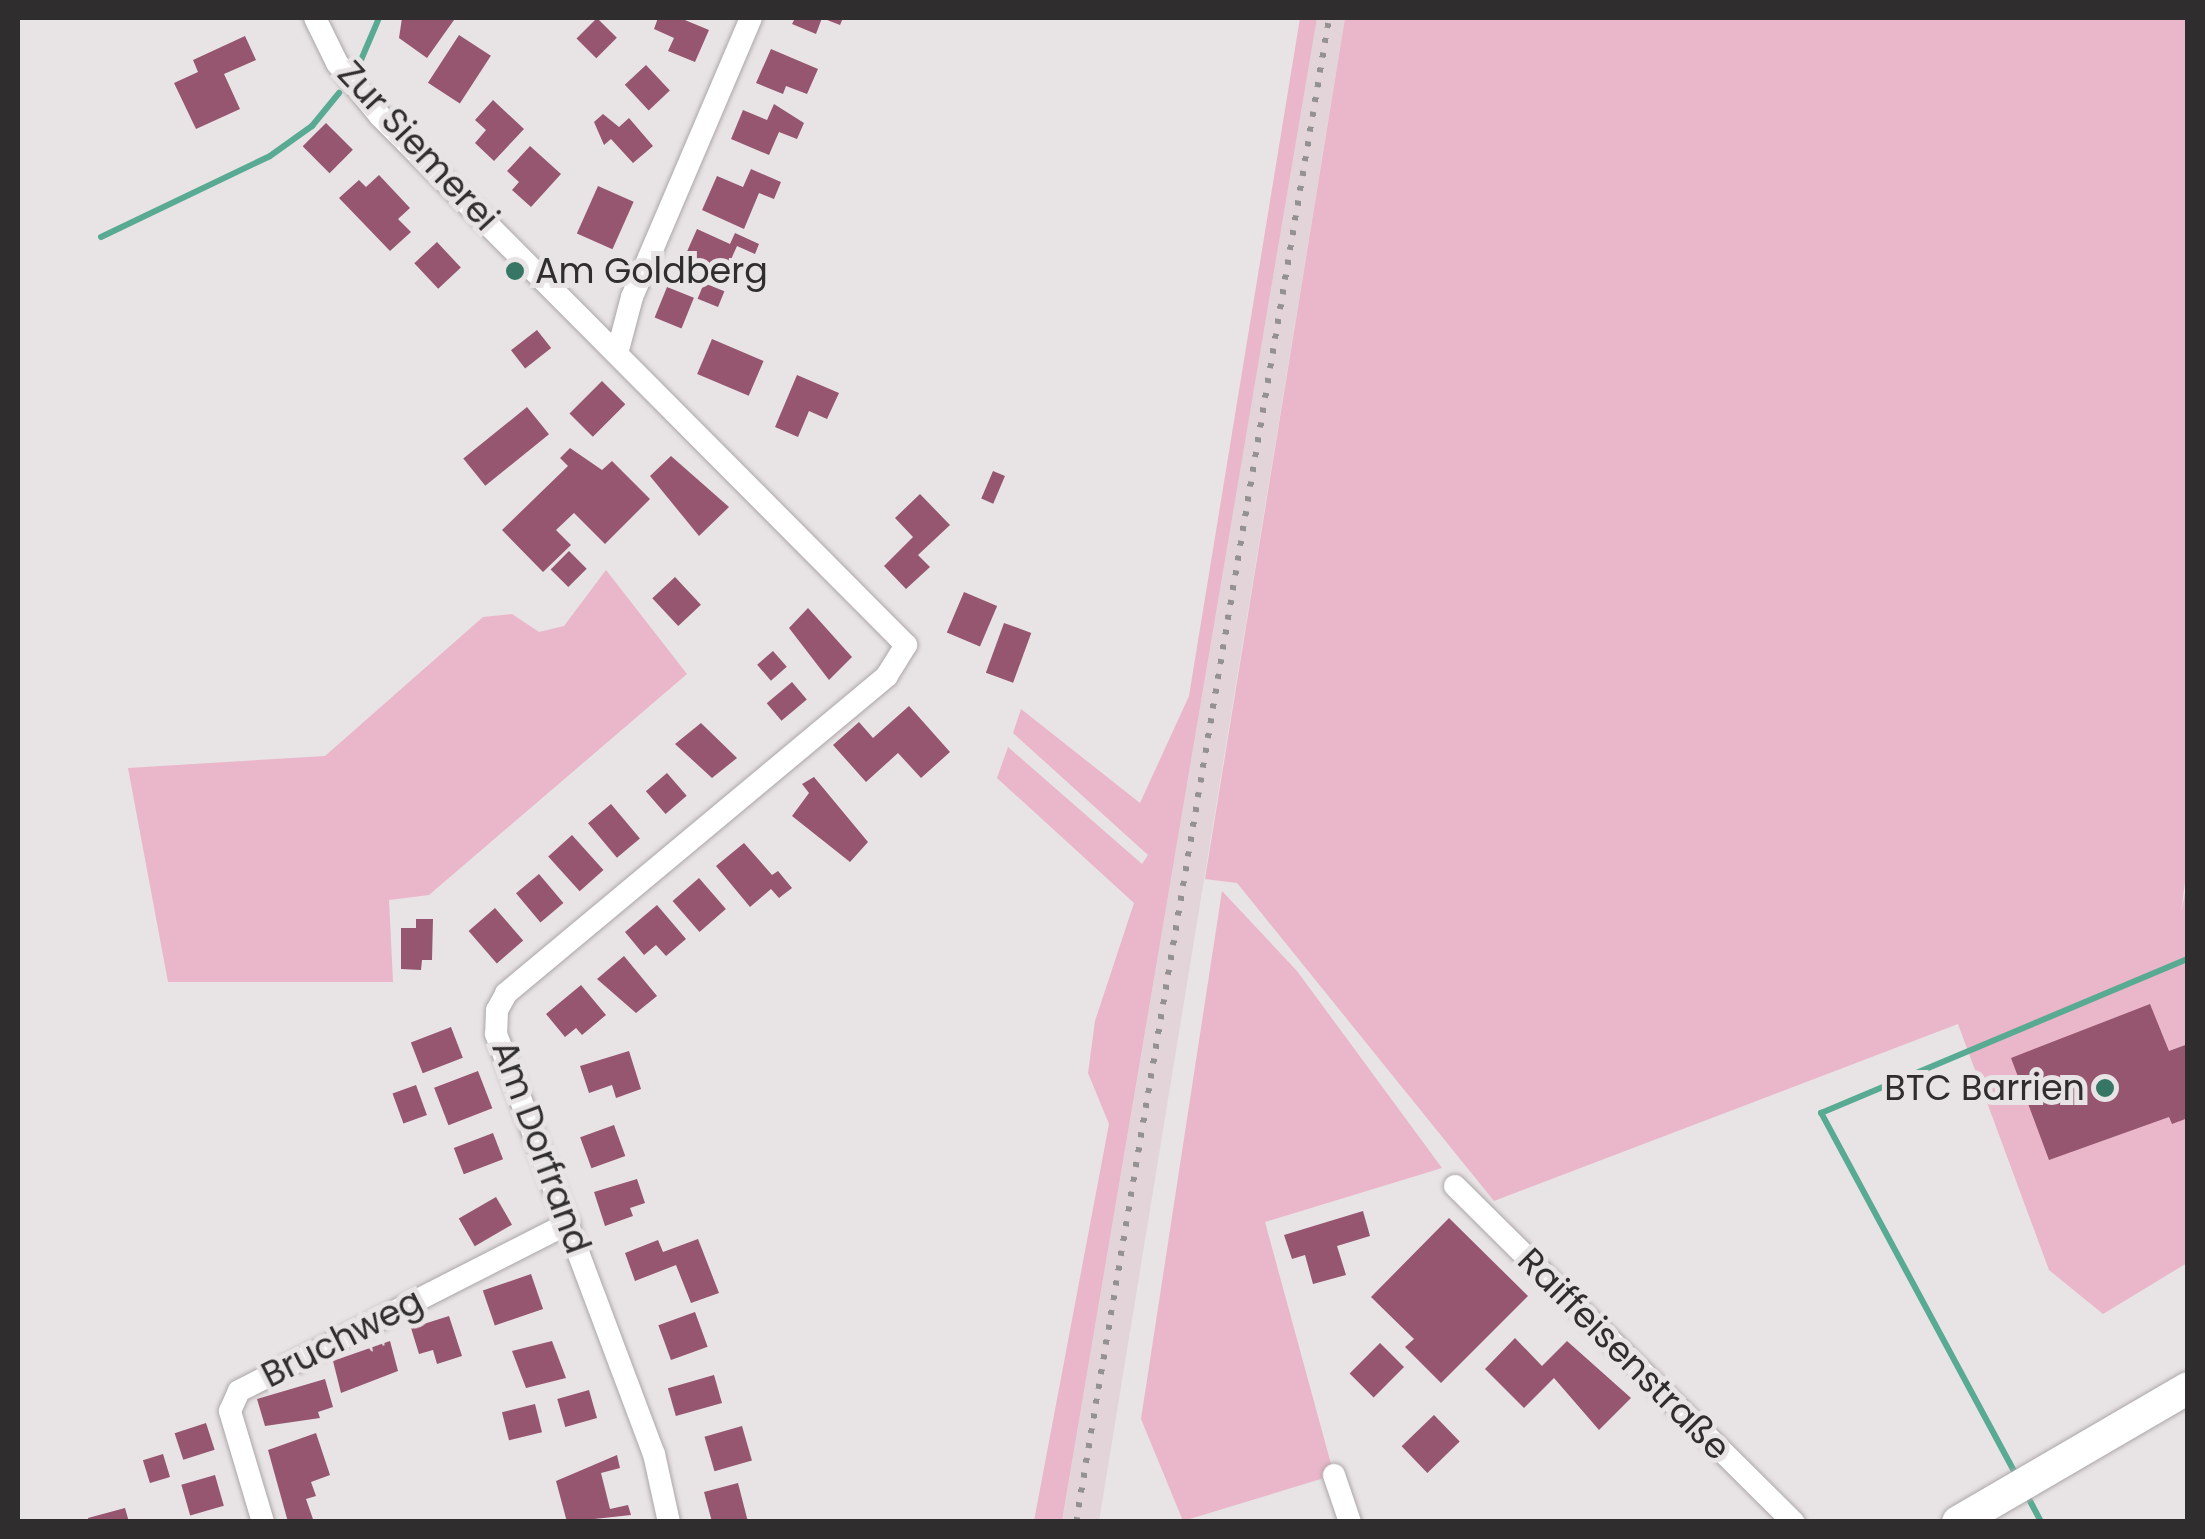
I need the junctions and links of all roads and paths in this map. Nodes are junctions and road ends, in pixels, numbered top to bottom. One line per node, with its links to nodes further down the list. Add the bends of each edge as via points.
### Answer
1 (315, 18): 3 (street, Zur Siemerei, via 337,63 380,116)
2 (751, 18): 3 (street, via 632,297)
3 (618, 350): 5 (street, Am Dorfrand, via 712,454 906,645 886,676 506,994 496,1034)
4 (1454, 1186): 11 (street, Raiffeisenstraße)
5 (569, 1223): 8 (street, Bruchweg, via 239,1390 230,1411); 9 (street, Am Dorfrand, via 654,1454)
6 (2188, 1388): 12 (street)
7 (1334, 1474): 10 (street)
8 (263, 1522)
9 (669, 1522)
10 (1350, 1522)
11 (1794, 1522)
12 (1958, 1522)

